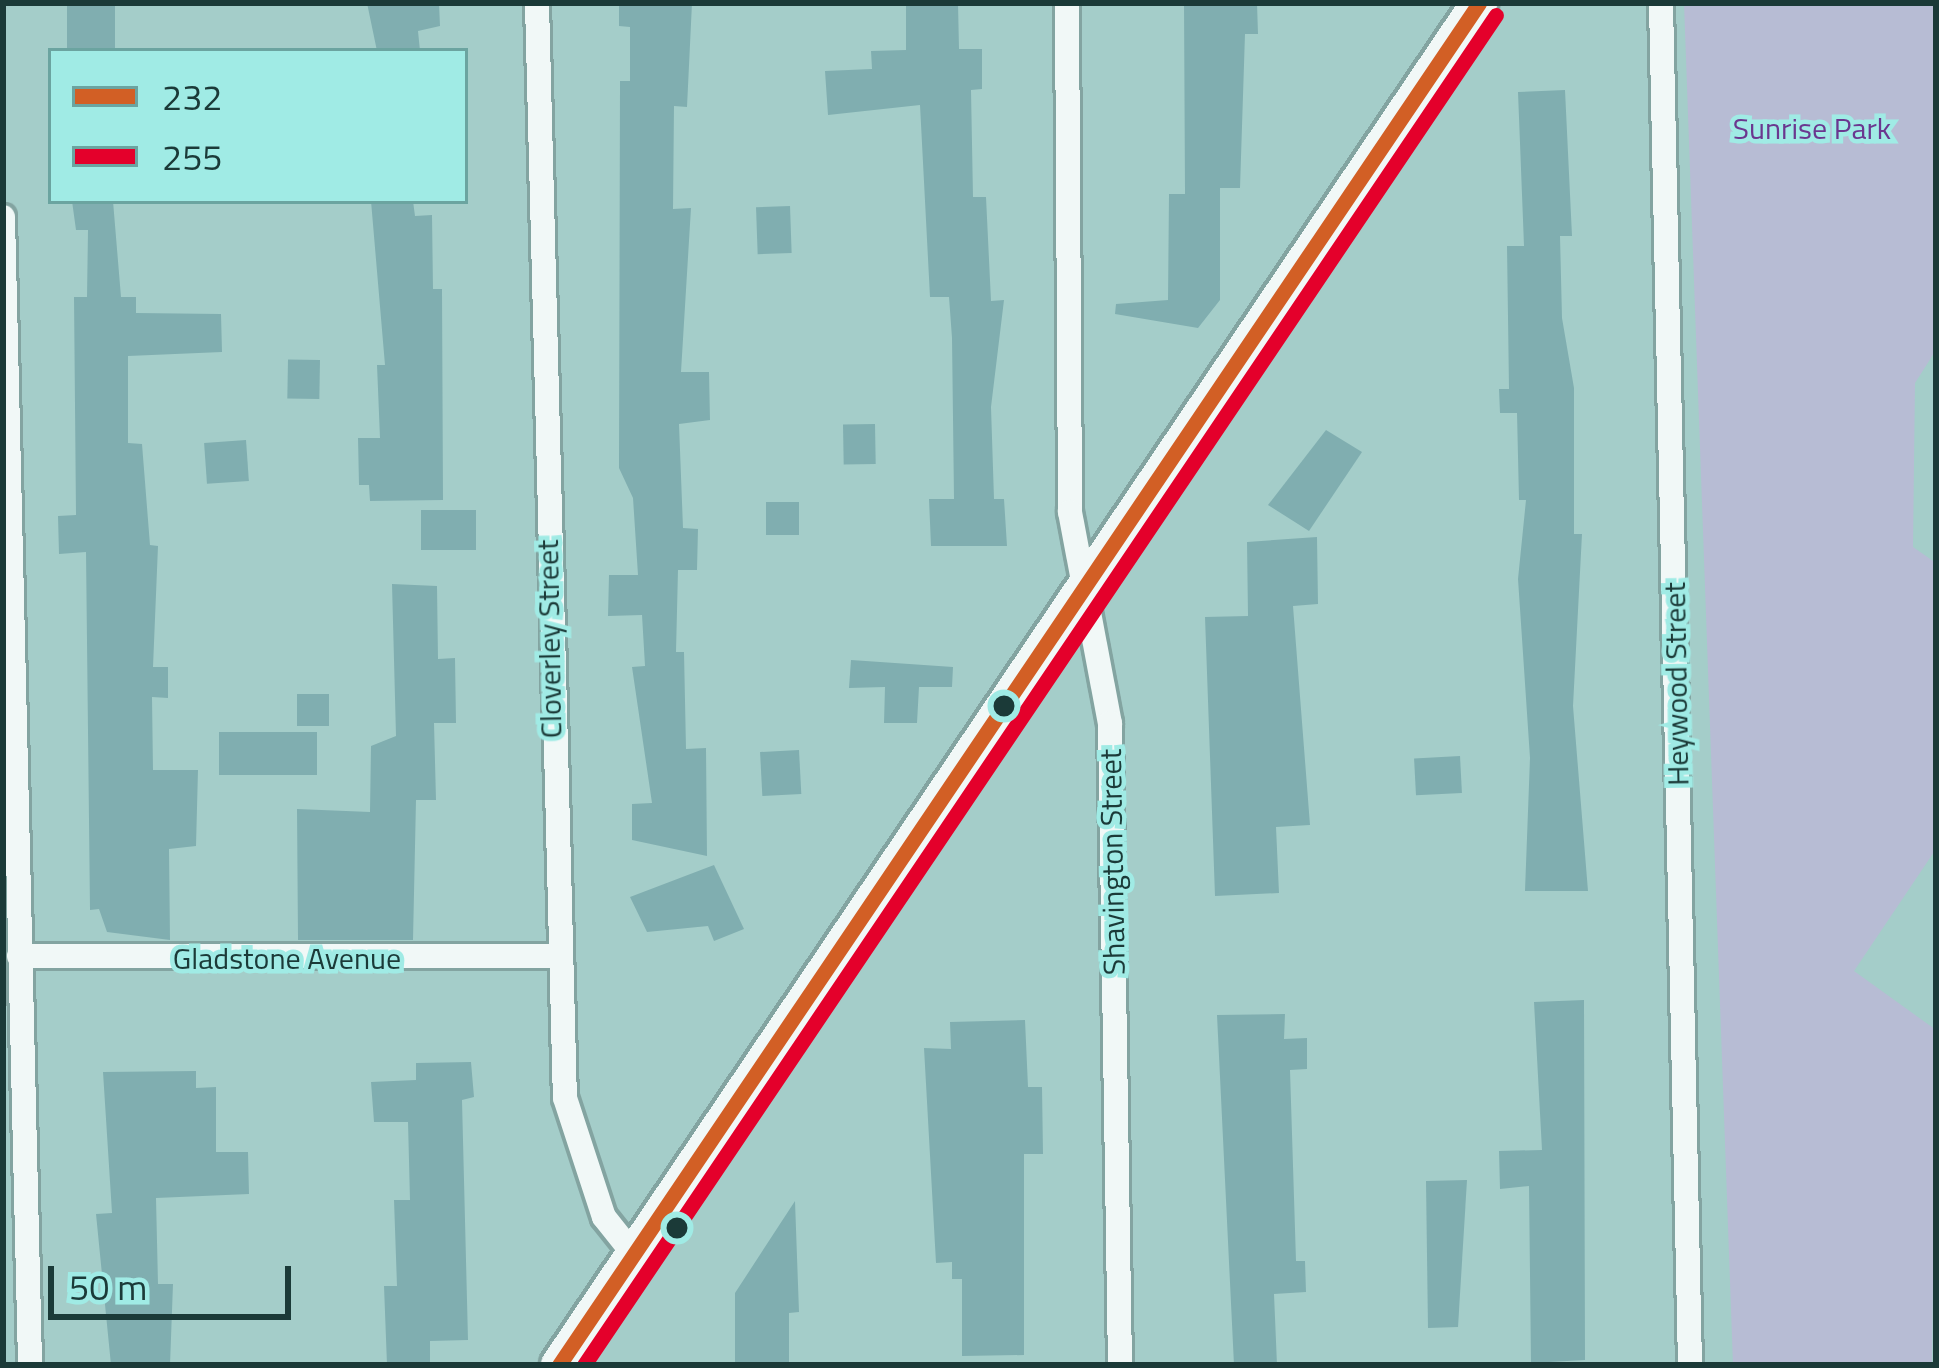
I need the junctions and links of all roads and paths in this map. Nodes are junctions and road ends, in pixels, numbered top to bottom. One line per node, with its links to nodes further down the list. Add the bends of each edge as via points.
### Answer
1 (537, 3): 8 (street, Cloverley Street)
2 (1067, 3): 6 (street, Shavington Street, via 1070,512)
3 (1479, 3): 6 (main road)
4 (1661, 3): 13 (street, Heywood Street)
5 (3, 217): 7 (street)
6 (1083, 595): 9 (main road); 12 (street, Shavington Street, via 1110,723)
7 (19, 956): 8 (street, Gladstone Avenue); 10 (street)
8 (555, 956): 9 (street, Cloverley Street, via 565,1098 613,1236)
9 (635, 1256): 11 (main road)
10 (30, 1365)
11 (559, 1365)
12 (1120, 1365)
13 (1690, 1365)

